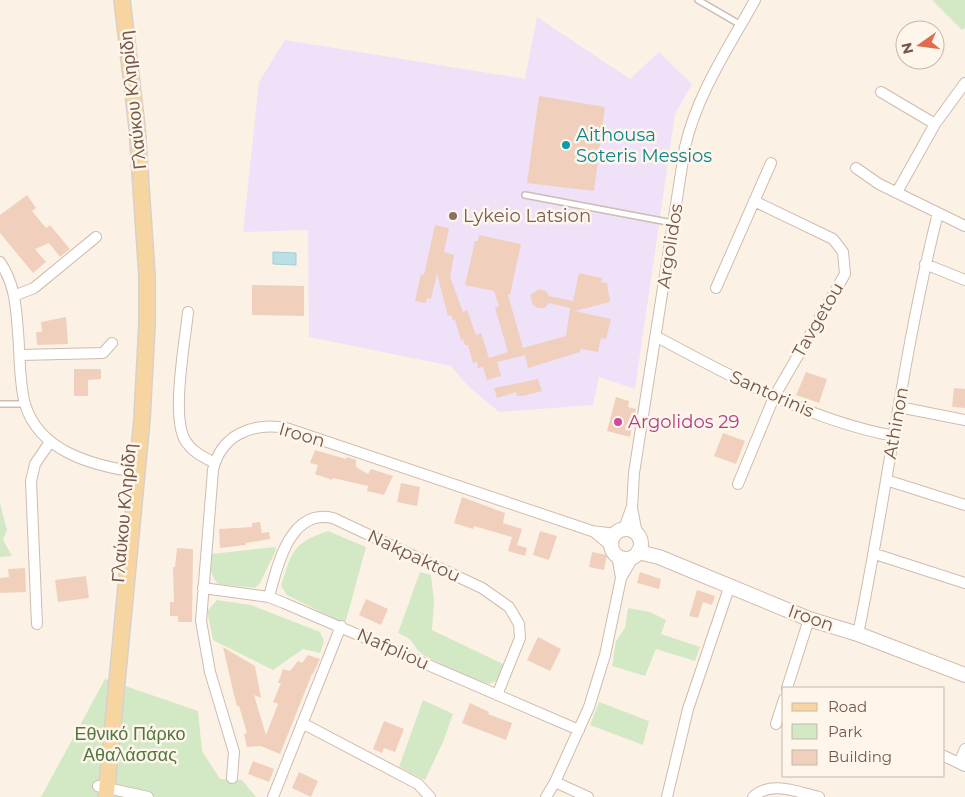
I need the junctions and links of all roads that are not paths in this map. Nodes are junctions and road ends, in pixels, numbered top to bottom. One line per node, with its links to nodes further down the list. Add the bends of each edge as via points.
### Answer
1 (122, 0): 34 (main road, Γλαύκου Κληρίδη, via 137,127 143,229)
2 (698, 0): 4 (lane)
3 (755, 0): 4 (street, Argolidos)
4 (741, 25): 14 (street, Argolidos, via 692,121)
5 (965, 83): 7 (street)
6 (881, 92): 7 (street)
7 (935, 124): 10 (street)
8 (771, 163): 12 (street)
9 (856, 168): 10 (street)
10 (897, 192): 13 (street)
11 (525, 195): 14 (lane)
12 (754, 200): 20 (street); 26 (street, Tavgetou, via 829,236 840,247 845,262 845,274)
13 (938, 213): 15 (street); 18 (street, Athinon)
14 (673, 223): 23 (street, Argolidos)
15 (965, 226)
16 (96, 237): 21 (street, via 34,288)
17 (0, 262): 21 (street)
18 (925, 264): 19 (street); 29 (street, Athinon)
19 (965, 280)
20 (716, 288)
21 (16, 295): 25 (street)
22 (188, 312): 33 (street, via 178,422 191,449)
23 (656, 337): 26 (street, Santorinis); 38 (street, Argolidos)
24 (112, 343): 25 (street, via 103,353)
25 (20, 355): 28 (street)
26 (774, 397): 31 (street, Santorinis, via 849,426); 36 (street, Tavgetou)
27 (0, 404): 28 (lane)
28 (26, 404): 32 (street, via 34,422)
29 (899, 407): 30 (street); 31 (street, Athinon)
30 (965, 420)
31 (894, 436): 35 (street, Athinon)
32 (50, 442): 34 (street, via 82,460); 48 (street, via 35,464 31,481)
33 (215, 463): 39 (street, Iroon, via 222,447 237,434 262,426 277,427 410,468); 44 (street, Iroon)
34 (132, 471): 63 (main road, Γλαύκου Κληρίδη)
35 (886, 480): 37 (street); 41 (street, Athinon)
36 (738, 484)
37 (965, 505)
38 (632, 508): 39 (street, Argolidos); 40 (street, Argolidos)
39 (617, 541): 40 (street, Iroon); 40 (street, via 625,558); 42 (street)
40 (638, 546): 42 (street); 45 (street, Iroon)
41 (875, 554): 43 (street); 50 (street, Athinon)
42 (622, 578): 57 (street, via 606,655)
43 (965, 583)
44 (202, 588): 46 (street, Nafpliou); 61 (street, Iroon, via 203,634 210,672 232,744)
45 (729, 588): 47 (street, Iroon); 69 (street, via 688,709)
46 (268, 597): 49 (street, Nafpliou); 53 (street, Nakpaktou, via 285,548 297,529 314,518 333,518 487,590 509,607 519,624 520,638)
47 (809, 619): 50 (street, Iroon); 52 (street)
48 (37, 624)
49 (341, 626): 53 (street, Nafpliou); 55 (street)
50 (858, 634): 51 (street, Iroon)
51 (965, 675)
52 (787, 687)
53 (497, 695): 57 (street, Nafpliou)
54 (782, 705): 56 (street)
55 (302, 723): 65 (street); 66 (street, via 418,784)
56 (776, 724)
57 (579, 730): 62 (street)
58 (965, 749): 60 (street)
59 (945, 756): 60 (street)
60 (962, 765)
61 (232, 778)
62 (555, 782): 67 (street); 68 (street)
63 (102, 792): 64 (street)
64 (148, 797)
65 (273, 797)
66 (430, 797)
67 (546, 797)
68 (588, 797)
69 (666, 797)
70 (753, 797): 71 (street, via 774,788)
71 (819, 797)

